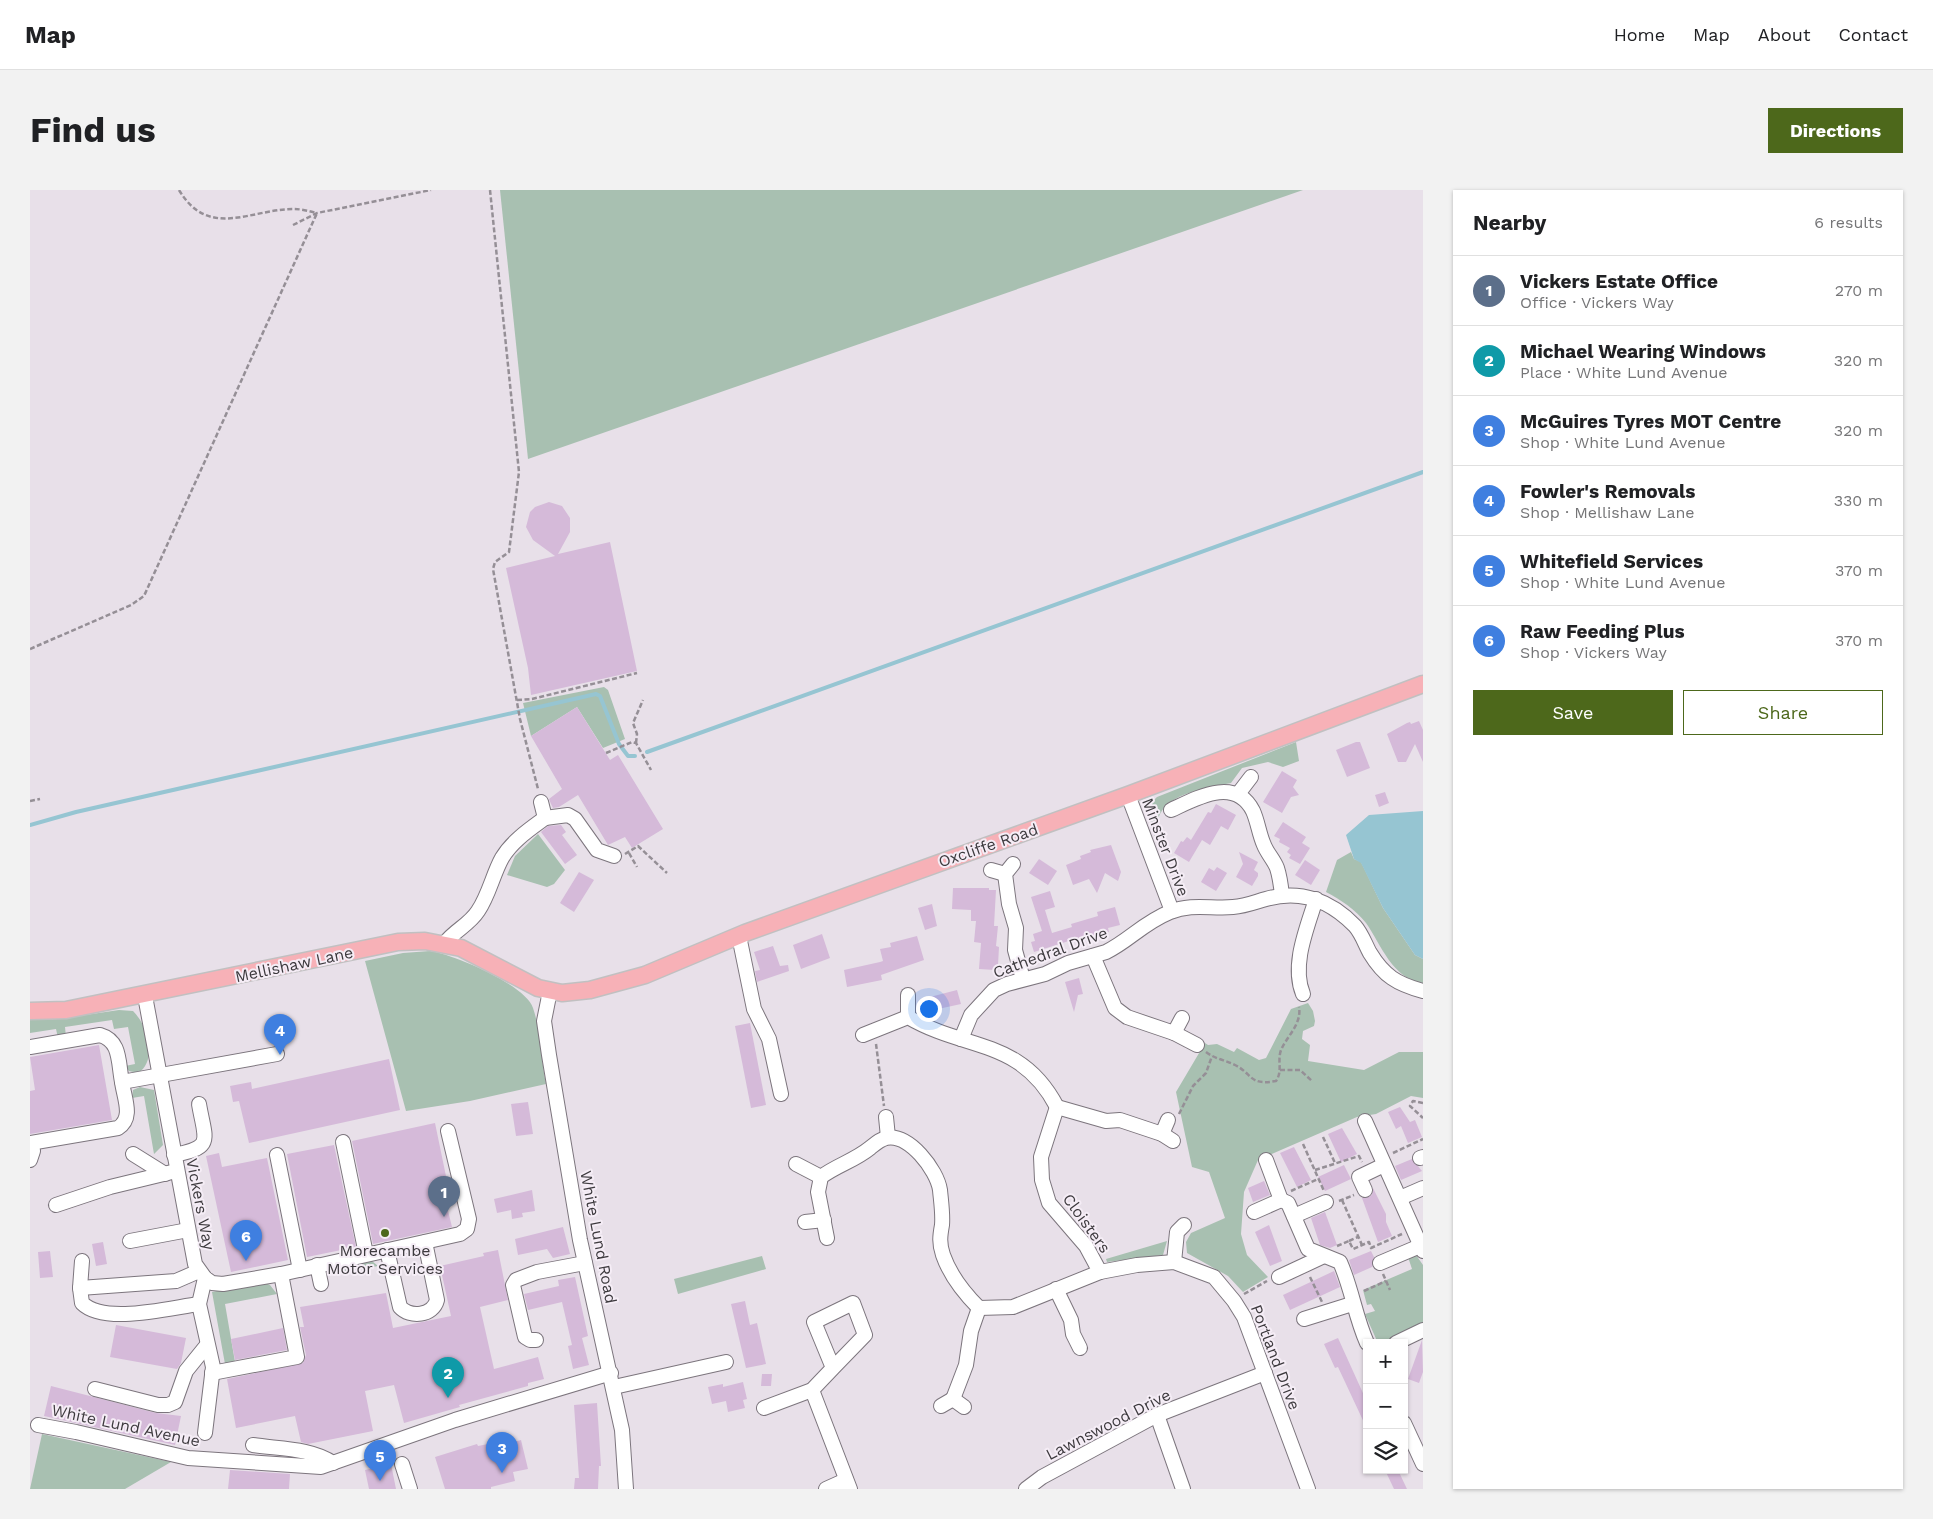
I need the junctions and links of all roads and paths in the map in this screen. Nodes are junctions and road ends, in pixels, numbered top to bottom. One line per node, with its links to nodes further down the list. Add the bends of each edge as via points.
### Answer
1 (179, 190): 4 (path, via 192,208 207,216 225,219 294,208)
2 (431, 190): 4 (path)
3 (490, 190): 10 (path, via 519,472 509,552 495,562 493,569)
4 (317, 213): 5 (path); 6 (path, via 144,596 132,605)
5 (293, 225)
6 (30, 649)
7 (637, 673): 10 (path)
8 (1423, 684): 16 (main road, Oxcliffe Road)
9 (643, 700): 11 (path, via 633,723)
10 (517, 702): 19 (path)
11 (636, 743): 12 (path); 13 (path)
12 (606, 754)
13 (651, 770)
14 (1250, 777): 15 (street)
15 (1238, 794): 20 (street, via 1216,792); 28 (street, via 1252,808 1264,846 1278,870)
16 (1128, 795): 30 (street, Minster Drive); 31 (main road, Oxcliffe Road)
17 (40, 799): 18 (path)
18 (30, 801)
19 (541, 802): 21 (street)
20 (1180, 810)
21 (545, 818): 24 (street, via 568,815 575,819 597,850); 32 (street, via 521,836 502,858 479,909 468,925 453,934)
22 (638, 846): 27 (path)
23 (630, 853): 25 (path)
24 (614, 856)
25 (637, 867)
26 (991, 870): 34 (street, via 1009,869 1009,904 1016,928 1015,950)
27 (667, 873)
28 (1282, 895): 29 (street, Cathedral Drive, via 1300,894); 30 (street, Cathedral Drive, via 1245,906 1192,906)
29 (1316, 899): 36 (street, Cathedral Drive, via 1341,912 1357,929 1387,976 1409,988); 37 (street, via 1302,944 1298,982)
30 (1172, 911): 33 (street, Cathedral Drive, via 1140,927 1120,945)
31 (739, 936): 35 (main road, Oxcliffe Road, via 645,974 590,990); 54 (street, via 754,1009 769,1039)
32 (445, 944): 35 (main road, Mellishaw Lane, via 477,956 526,983); 39 (main road, Mellishaw Lane, via 398,942)
33 (1093, 956): 34 (street, Cathedral Drive); 43 (street, via 1115,1008 1128,1017)
34 (1022, 979): 45 (street, Cathedral Drive, via 994,990 982,1001 971,1015)
35 (550, 991): 109 (street, White Lund Road, via 544,1021)
36 (1423, 991)
37 (1303, 994): 50 (path, via 1293,1032 1281,1048)
38 (908, 995): 41 (street)
39 (145, 996): 40 (main road, Mellishaw Lane, via 66,1010); 51 (street, Vickers Way)
40 (30, 1011)
41 (908, 1017): 44 (street); 45 (street, via 926,1028)
42 (1182, 1018): 43 (street)
43 (1174, 1033): 46 (street)
44 (871, 1036): 59 (path)
45 (961, 1038): 57 (street, via 1013,1057 1027,1068)
46 (1197, 1045): 49 (path)
47 (30, 1047): 53 (street, via 100,1035 110,1038 115,1044)
48 (277, 1054): 51 (street)
49 (1212, 1056): 50 (path, via 1238,1066 1259,1082 1276,1081); 60 (path, via 1206,1073 1192,1086 1181,1112)
50 (1280, 1070): 52 (path, via 1300,1070)
51 (160, 1076): 53 (street); 70 (street, Vickers Way)
52 (1312, 1081)
53 (122, 1082): 67 (street, via 128,1116 118,1128)
54 (781, 1094)
55 (1423, 1103): 58 (path, via 1413,1101 1410,1106)
56 (199, 1104): 70 (street, via 205,1140 202,1147)
57 (1057, 1107): 60 (street, via 1106,1121 1120,1120 1167,1137); 113 (street, Cloisters, via 1040,1157 1042,1180 1049,1203 1086,1246)
58 (1423, 1116)
59 (886, 1117): 63 (street)
60 (1168, 1120)
61 (1365, 1121): 75 (street)
62 (448, 1131): 100 (street, via 469,1219 467,1229 460,1234)
63 (888, 1137): 80 (street, via 878,1140 850,1163 833,1168); 124 (street, via 913,1147 931,1171 940,1188 942,1223 939,1240 943,1255 966,1295)
64 (1323, 1137): 77 (path)
65 (1423, 1139): 75 (path)
66 (343, 1142): 104 (street)
67 (31, 1143): 72 (street)
68 (1303, 1144): 78 (path)
69 (133, 1154): 79 (street)
70 (174, 1155): 79 (street, Vickers Way)
71 (277, 1155): 112 (street)
72 (30, 1160)
73 (1266, 1160): 84 (street)
74 (1344, 1162): 77 (path)
75 (1383, 1162): 83 (street, via 1359,1176); 85 (street)
76 (802, 1163): 80 (street)
77 (1335, 1163): 78 (path)
78 (1315, 1170): 81 (path)
79 (171, 1172): 88 (street); 95 (street, Vickers Way)
80 (820, 1177): 91 (street, via 818,1192)
81 (1318, 1179): 84 (path); 86 (path)
82 (1423, 1188): 85 (street)
83 (1363, 1191): 87 (path)
84 (1281, 1198): 89 (street); 90 (street, via 1288,1203)
85 (1400, 1198): 94 (street)
86 (1328, 1199): 87 (path); 90 (street)
87 (1342, 1200): 96 (path)
88 (56, 1205)
89 (1254, 1212)
90 (1294, 1216): 105 (street, via 1308,1249)
91 (824, 1220): 92 (street); 97 (street)
92 (805, 1222)
93 (1178, 1229): 107 (street)
94 (1413, 1229): 101 (path, via 1371,1248 1369,1242); 102 (street)
95 (188, 1230): 98 (street); 114 (street, Vickers Way, via 195,1264)
96 (1358, 1237): 99 (path); 101 (path)
97 (827, 1238)
98 (130, 1241)
99 (1349, 1241): 101 (path, via 1353,1249); 105 (path)
100 (425, 1242): 103 (street); 103 (street, via 437,1300 430,1311 412,1314 400,1307)
101 (1362, 1245)
102 (1422, 1248): 108 (street)
103 (387, 1250): 104 (street)
104 (366, 1254): 111 (street)
105 (1324, 1256): 110 (street); 121 (street, via 1340,1262 1351,1287)
106 (82, 1260): 118 (street)
107 (1174, 1262): 113 (street, Portland Drive); 122 (street, Portland Drive, via 1214,1277)
108 (1380, 1263)
109 (585, 1264): 130 (street, via 530,1274 516,1280 513,1285 525,1337); 137 (street, White Lund Road)
110 (1304, 1265): 116 (street); 125 (path)
111 (317, 1266): 112 (street); 117 (street)
112 (300, 1270): 115 (street)
113 (1100, 1272): 119 (street, Portland Drive)
114 (202, 1274): 115 (street, via 212,1283 223,1284); 118 (street, via 176,1281); 123 (street)
115 (281, 1274): 135 (street, via 297,1357)
116 (1279, 1277): 122 (path)
117 (321, 1284)
118 (80, 1288): 123 (street, via 82,1303 87,1308 110,1314)
119 (1056, 1289): 124 (street, Portland Drive, via 1013,1307); 132 (street)
120 (1390, 1290): 121 (path, via 1386,1281)
121 (1352, 1299): 125 (street); 128 (street)
122 (1234, 1301): 136 (street, Portland Drive, via 1244,1317)
123 (199, 1304): 131 (street)
124 (979, 1308): 140 (street)
125 (1326, 1312): 126 (street)
126 (1304, 1319)
127 (1423, 1330): 129 (street)
128 (1366, 1339)
129 (1404, 1339)
130 (536, 1340)
131 (207, 1345): 135 (street); 138 (street, via 186,1370 176,1402 158,1405)
132 (1083, 1351)
133 (728, 1361): 137 (street, White Lund Avenue)
134 (833, 1368): 134 (street, via 814,1322 853,1303 865,1335); 139 (street)
135 (212, 1373): 145 (street)
136 (1264, 1373): 142 (street, Lawnswood Drive); 157 (street, Portland Drive)
137 (613, 1380): 148 (street, White Lund Avenue, via 455,1420); 153 (street, White Lund Road, via 622,1430)
138 (95, 1389)
139 (812, 1390): 141 (street); 151 (street)
140 (953, 1404)
141 (764, 1408)
142 (1157, 1415): 155 (street, Lawnswood Drive, via 1042,1477); 156 (street)
143 (38, 1425): 148 (street, White Lund Avenue, via 188,1458 321,1467)
144 (1408, 1429): 146 (street)
145 (205, 1433)
146 (1419, 1444): 150 (street)
147 (253, 1446): 148 (street, via 324,1456)
148 (333, 1463)
149 (402, 1464): 152 (street)
150 (1423, 1464)
151 (848, 1485): 154 (street)
152 (410, 1489)
153 (626, 1489)
154 (826, 1489)
155 (1026, 1489)
156 (1183, 1489)
157 (1308, 1489)

